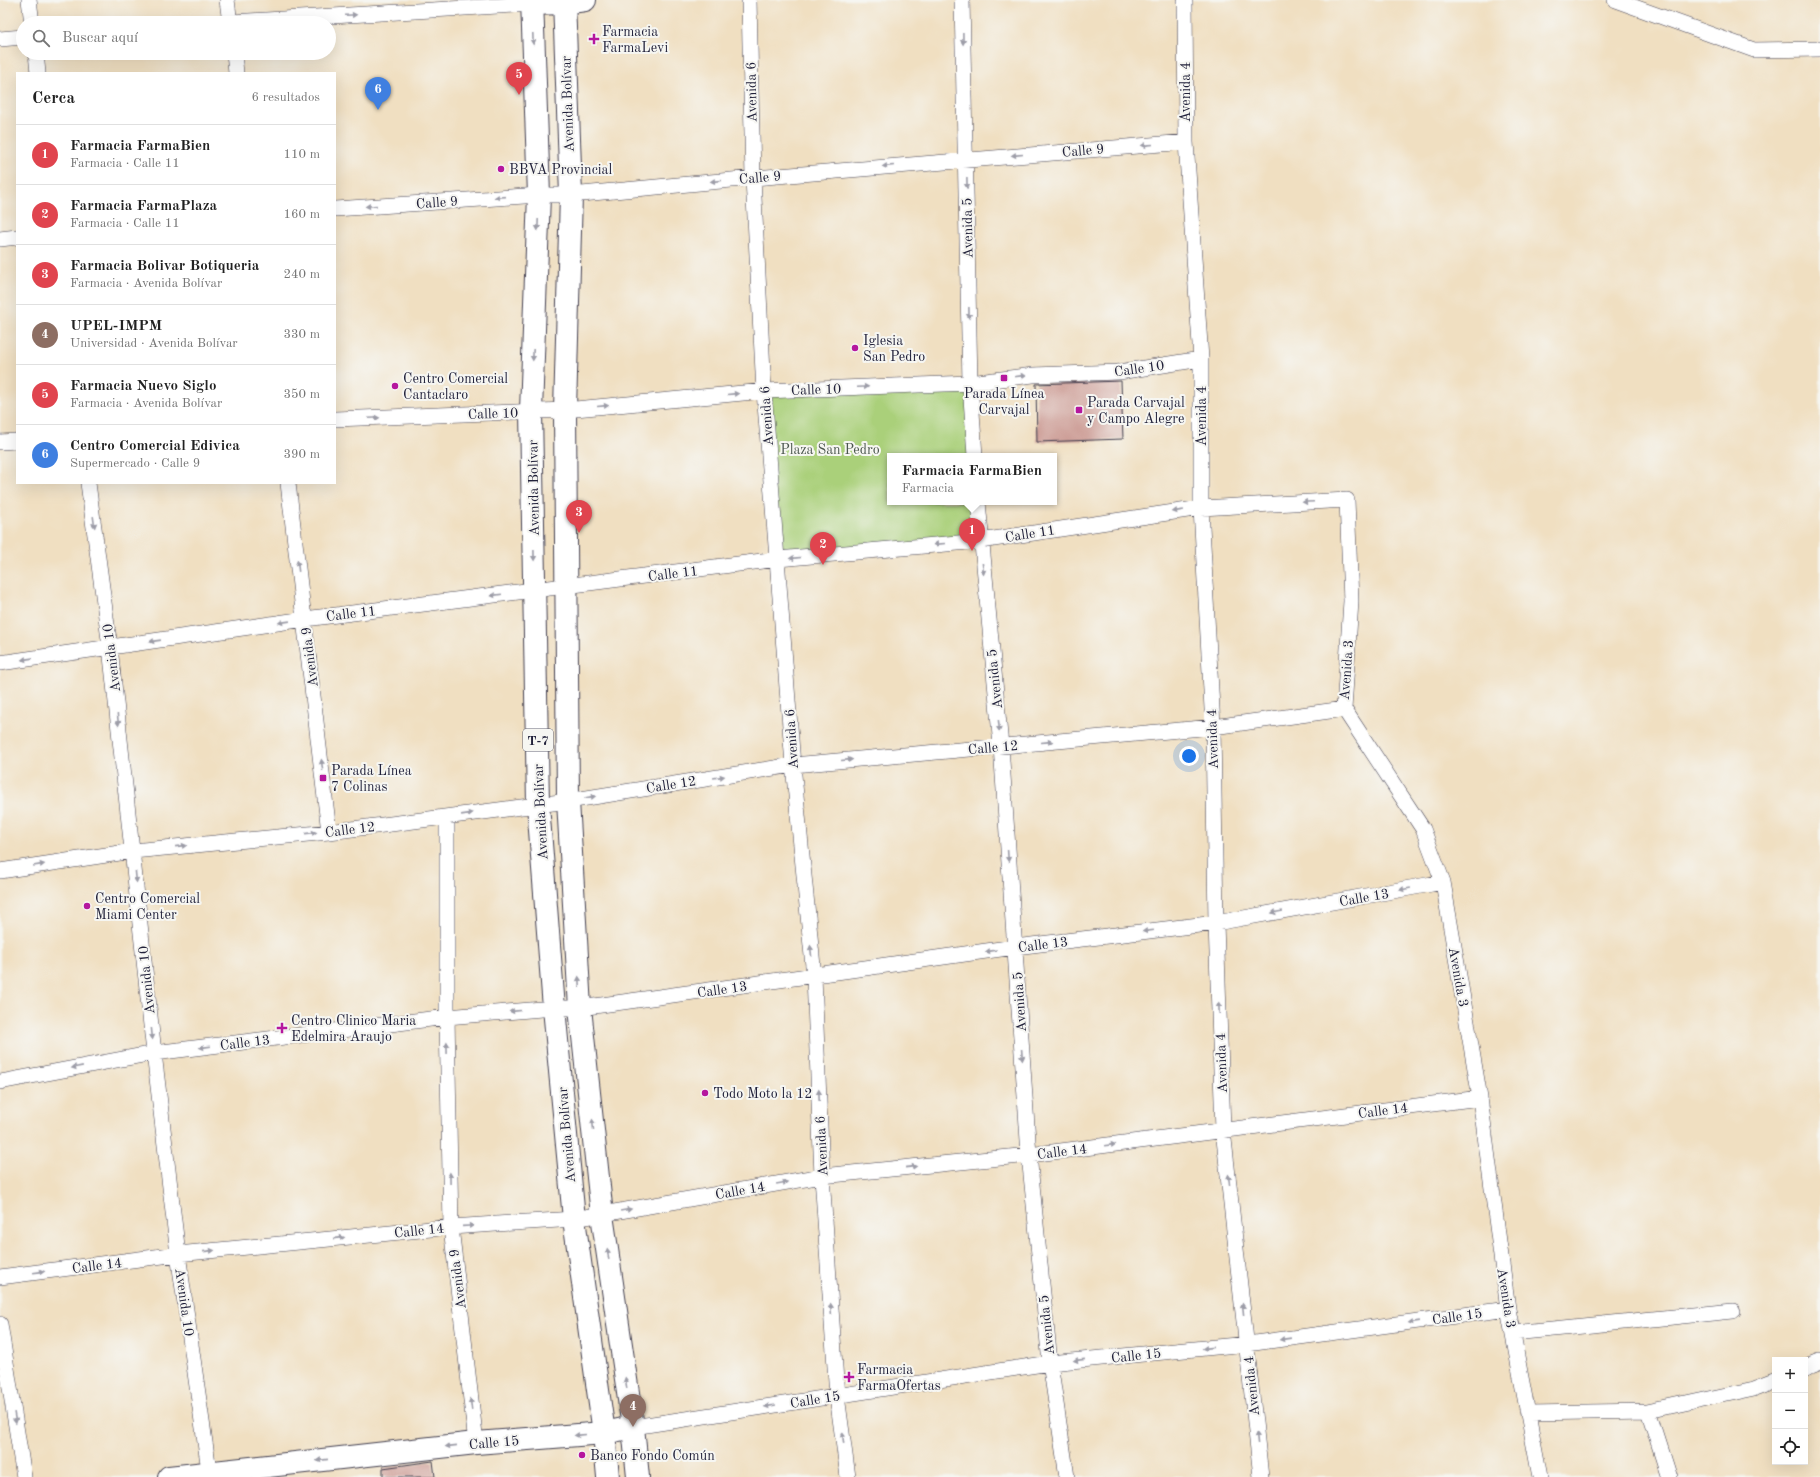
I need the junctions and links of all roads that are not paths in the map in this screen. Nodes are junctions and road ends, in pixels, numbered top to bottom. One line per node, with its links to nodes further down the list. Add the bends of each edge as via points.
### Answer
1 (29, 0): 9 (street)
2 (227, 0): 10 (street)
3 (750, 0): 21 (street, Avenida 6)
4 (962, 0): 20 (street, Avenida 5, one-way to 20)
5 (1185, 0): 19 (street, Avenida 4)
6 (1615, 0): 14 (street, via 1754,50)
7 (571, 1): 8 (main road); 23 (main road, Avenida Bolívar / T-7)
8 (532, 2): 11 (street, one-way to 8); 22 (main road, Avenida Bolívar / T-7, one-way to 22)
9 (31, 16)
10 (229, 16)
11 (321, 16)
12 (16, 37): 13 (street)
13 (0, 38)
14 (1820, 49)
15 (37, 60): 17 (street)
16 (235, 60): 18 (street)
17 (38, 72)
18 (236, 72)
19 (1186, 142): 20 (street, Calle 9, one-way to 20); 27 (street, Avenida 4)
20 (966, 159): 21 (street, Calle 9, one-way to 21); 28 (street, Avenida 5, one-way to 28)
21 (753, 178): 23 (street, Calle 9, one-way to 23); 29 (street, Avenida 6)
22 (539, 195): 23 (street, Calle 9); 24 (street, Calle 9, one-way to 24); 31 (main road, Avenida Bolívar / T-7, one-way to 31)
23 (571, 195): 30 (main road, Avenida Bolívar / T-7)
24 (336, 209)
25 (16, 237): 26 (street)
26 (0, 239)
27 (1201, 359): 28 (street, Calle 10, one-way to 27, via 1034,375 1119,372); 40 (street, Avenida 4)
28 (970, 383): 29 (street, Calle 10, one-way to 28); 35 (street, Avenida 5)
29 (764, 391): 30 (street, Calle 10, one-way to 29); 42 (street, Avenida 6)
30 (565, 410): 31 (street, Calle 10); 43 (main road, Avenida Bolívar / T-7)
31 (531, 411): 32 (street, Calle 10, one-way to 31); 44 (main road, Avenida Bolívar / T-7, one-way to 44)
32 (336, 419)
33 (16, 441): 34 (street)
34 (0, 442)
35 (975, 453)
36 (88, 484): 46 (street, Avenida 10, one-way to 46)
37 (288, 484): 45 (street, Avenida 9, one-way to 37)
38 (1347, 500): 40 (street, Calle 11, one-way to 40); 48 (street, Avenida 3, via 1351,601)
39 (978, 505): 41 (street, Avenida 5)
40 (1201, 508): 41 (street, Calle 11, one-way to 41); 49 (street, Avenida 4)
41 (980, 541): 42 (street, Calle 11, one-way to 42); 50 (street, Avenida 5, one-way to 50)
42 (778, 559): 43 (street, Calle 11); 51 (street, Avenida 6)
43 (567, 586): 44 (street, Calle 11); 52 (main road, Avenida Bolívar / T-7)
44 (535, 591): 45 (street, Calle 11, one-way to 45); 53 (main road, Avenida Bolívar / T-7)
45 (305, 619): 46 (street, Calle 11, one-way to 46); 55 (street, Avenida 9, one-way to 45)
46 (110, 647): 47 (street, Calle 11, one-way to 47); 56 (street, Avenida 10, one-way to 56)
47 (0, 662)
48 (1344, 709): 49 (street, Calle 12); 58 (street, Avenida 3, via 1423,829)
49 (1213, 727): 50 (street, Calle 12, one-way to 49); 59 (street, Avenida 4)
50 (1001, 746): 51 (street, Calle 12, one-way to 50); 60 (street, Avenida 5, one-way to 60)
51 (793, 765): 52 (street, Calle 12, one-way to 51); 61 (street, Avenida 6, one-way to 51)
52 (568, 800): 53 (street, Calle 12); 63 (main road, Avenida Bolívar / T-7, one-way to 52)
53 (538, 805): 54 (street, Calle 12, one-way to 53); 62 (main road, Avenida Bolívar / T-7)
54 (447, 817): 55 (street, Calle 12); 64 (street, Avenida 9)
55 (329, 832): 56 (street, Calle 12, one-way to 55)
56 (133, 851): 57 (street, Calle 12, one-way to 56); 65 (street, Avenida 10, one-way to 65)
57 (0, 871)
58 (1443, 882): 59 (street, Calle 13, one-way to 59); 67 (street, Avenida 3)
59 (1216, 923): 60 (street, Calle 13, one-way to 60); 68 (street, Avenida 4, one-way to 59)
60 (1015, 947): 61 (street, Calle 13, one-way to 61); 69 (street, Avenida 5, one-way to 69)
61 (814, 976): 63 (street, Calle 13); 70 (street, Avenida 6, one-way to 61)
62 (554, 1008): 63 (street, Calle 13); 64 (street, Calle 13, one-way to 64); 72 (main road, Avenida Bolívar / T-7)
63 (580, 1008): 71 (main road, Avenida Bolívar / T-7, one-way to 63)
64 (447, 1017): 65 (street, Calle 13, one-way to 65); 73 (street, Avenida 9, one-way to 64)
65 (154, 1053): 66 (street, Calle 13, one-way to 66); 74 (street, Avenida 10)
66 (0, 1082)
67 (1480, 1098): 68 (street, Calle 14); 76 (street, Avenida 3)
68 (1223, 1130): 69 (street, Calle 14, one-way to 68); 80 (street, Avenida 4, one-way to 68)
69 (1029, 1155): 70 (street, Calle 14, one-way to 69); 82 (street, Avenida 5)
70 (822, 1176): 71 (street, Calle 14, one-way to 70); 85 (street, Avenida 6, one-way to 70)
71 (602, 1214): 72 (street, Calle 14); 88 (main road, Avenida Bolívar / T-7, one-way to 71)
72 (574, 1219): 73 (street, Calle 14, one-way to 72); 89 (main road, Avenida Bolívar / T-7)
73 (451, 1227): 74 (street, Calle 14, one-way to 73); 90 (street, Avenida 9, one-way to 73)
74 (178, 1254): 75 (street, Calle 14, one-way to 74); 91 (street, Avenida 10)
75 (0, 1277)
76 (1508, 1309): 79 (street, Avenida 3); 80 (street, Calle 15, one-way to 80)
77 (1733, 1311): 79 (street)
78 (0, 1324): 92 (street, one-way to 92)
79 (1513, 1333): 87 (street, Avenida 3)
80 (1247, 1344): 82 (street, Calle 15, one-way to 82); 98 (street, Avenida 4, one-way to 80)
81 (1820, 1362): 83 (street)
82 (1050, 1363): 85 (street, Calle 15); 97 (street, Avenida 5)
83 (1808, 1367)
84 (1772, 1381): 86 (street, via 1754,1388)
85 (837, 1396): 88 (street, Calle 15, one-way to 88); 96 (street, Avenida 6, one-way to 85)
86 (1648, 1411): 87 (street); 100 (street)
87 (1529, 1413): 99 (street, Avenida 3)
88 (633, 1427): 89 (main road, Calle 15); 95 (main road, Avenida Bolívar / T-7)
89 (604, 1433): 90 (main road, Calle 15, one-way to 90); 94 (main road, Avenida Bolívar / T-7)
90 (476, 1443): 91 (main road, Calle 15, one-way to 91)
91 (209, 1474): 93 (main road, Calle 15)
92 (24, 1477)
93 (169, 1477)
94 (608, 1477)
95 (638, 1477)
96 (848, 1477)
97 (1067, 1477)
98 (1261, 1477)
99 (1540, 1477)
100 (1669, 1477)

